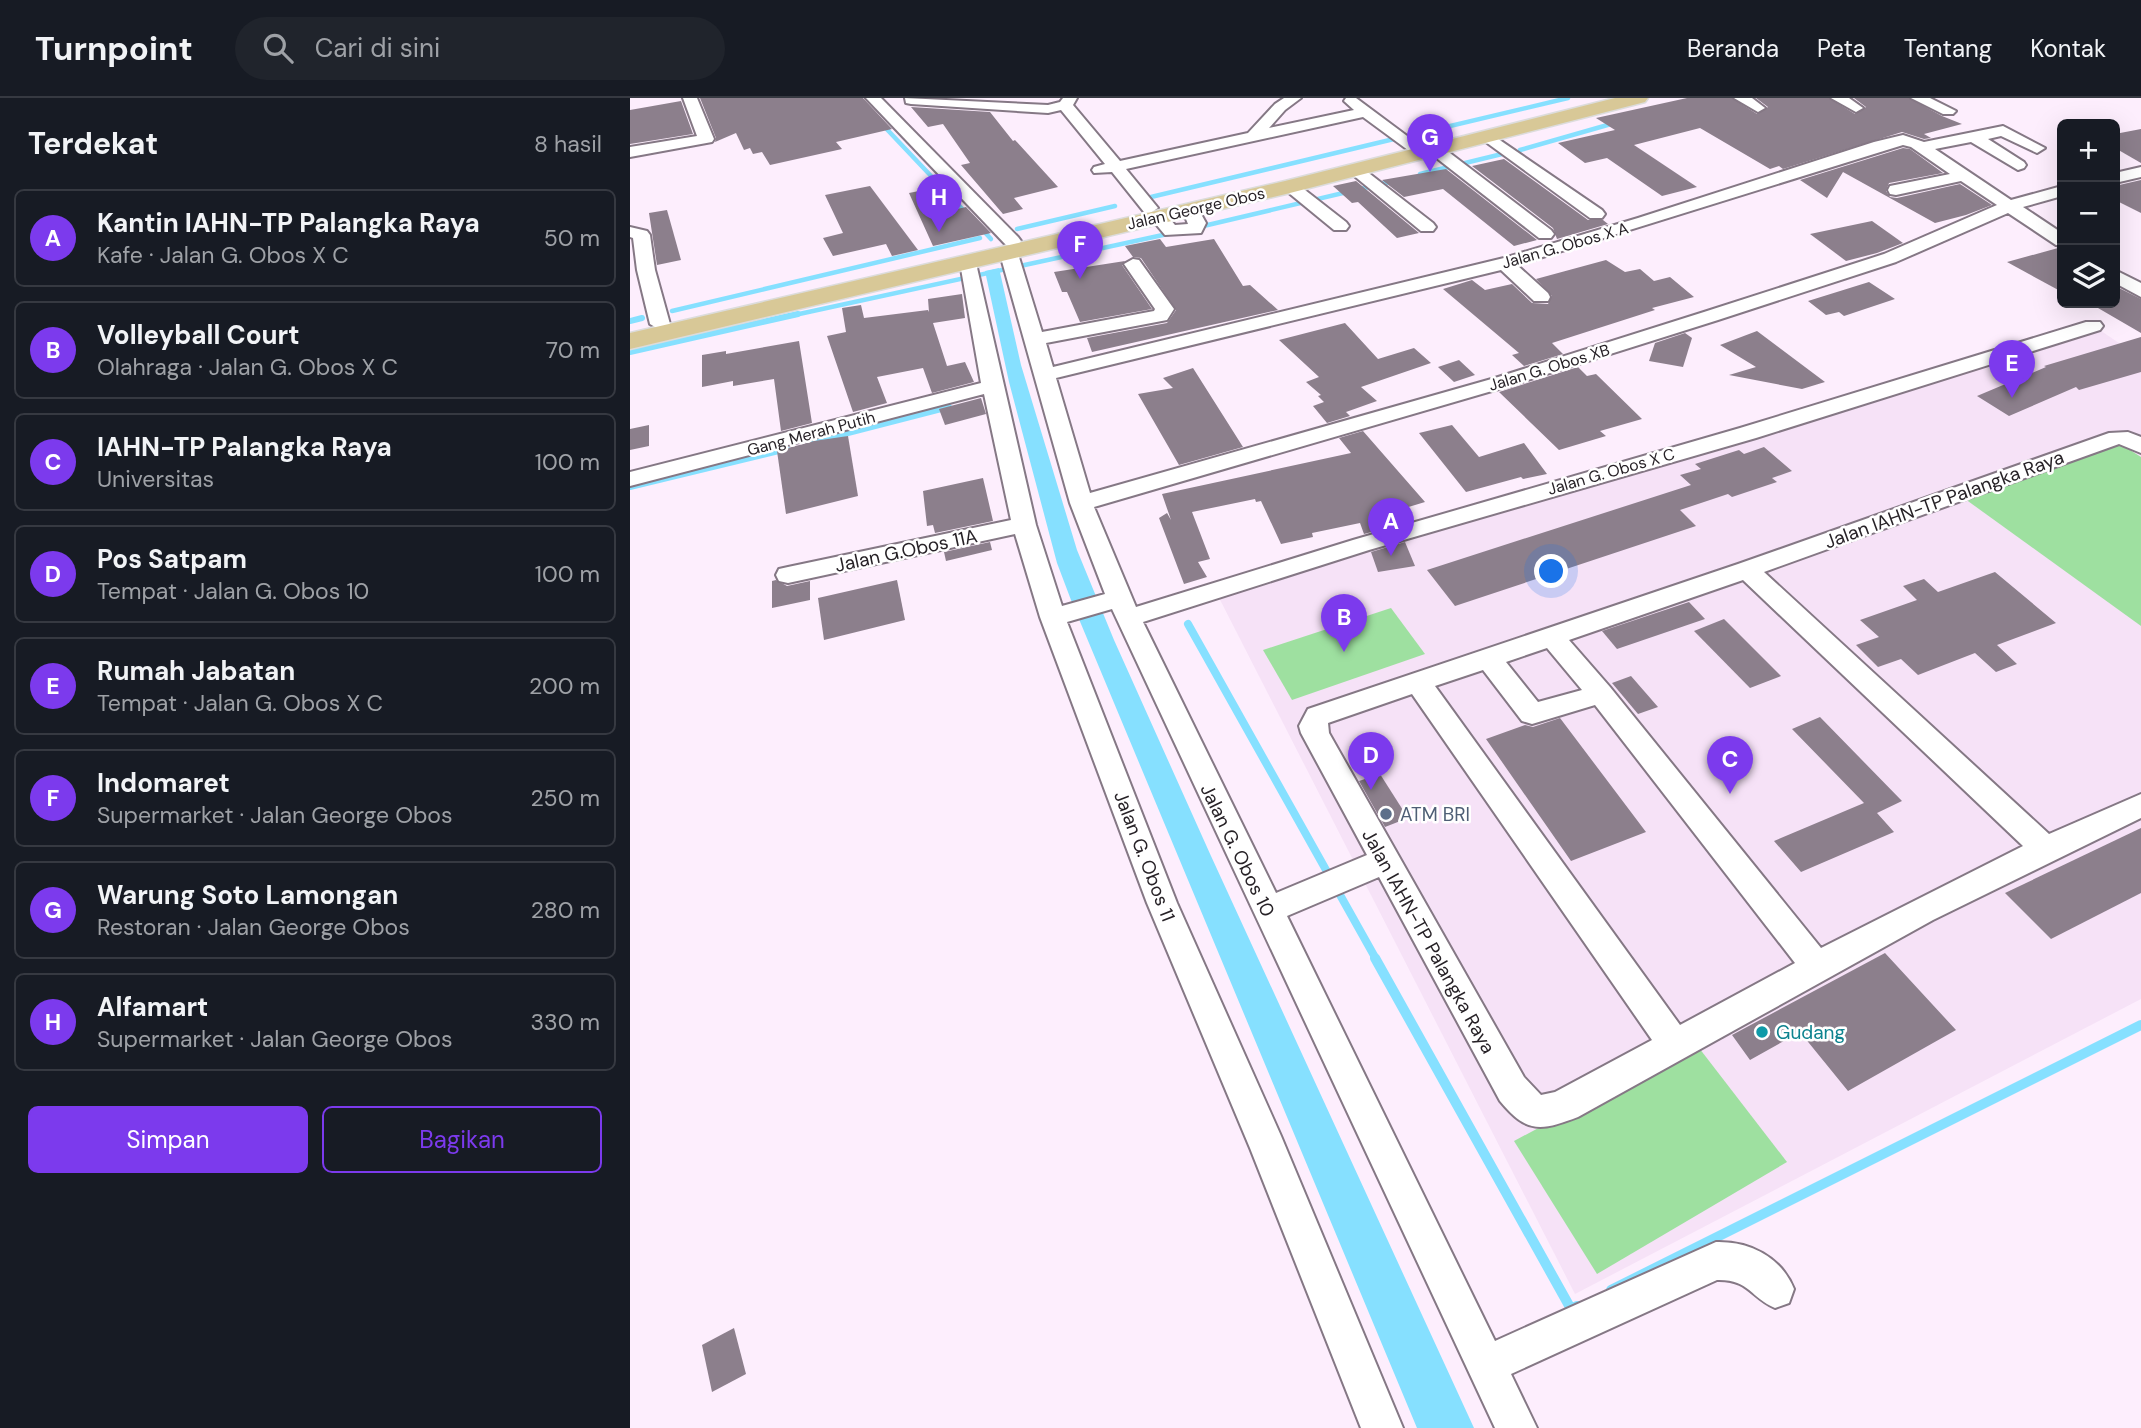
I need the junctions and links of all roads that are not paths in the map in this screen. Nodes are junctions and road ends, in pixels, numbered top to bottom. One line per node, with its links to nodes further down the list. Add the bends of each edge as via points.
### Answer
1 (691, 98): 24 (street, via 706,139)
2 (1294, 98): 18 (street)
3 (1347, 98): 13 (street)
4 (1592, 98): 21 (main road, Jalan George Obos)
5 (1639, 98): 20 (main road, Jalan George Obos)
6 (1741, 98): 16 (street)
7 (1839, 98): 14 (street)
8 (1918, 98): 17 (street)
9 (916, 99): 10 (street); 11 (street)
10 (975, 101): 15 (street)
11 (878, 102): 42 (street)
12 (1068, 102): 15 (street); 26 (street)
13 (1370, 105): 18 (street); 21 (street); 21 (street)
14 (1857, 107)
15 (1048, 108): 26 (street)
16 (1758, 108)
17 (1948, 111)
18 (1254, 136): 26 (street)
19 (1973, 136): 22 (street); 23 (street, via 2003,131); 25 (street)
20 (1488, 137): 21 (main road, Jalan George Obos); 36 (street)
21 (1429, 147): 27 (main road, Jalan George Obos); 35 (main road, Jalan George Obos); 40 (street)
22 (1921, 147): 29 (street, Jalan G. Obos X A); 43 (street, Jalan G. Obos X A, via 1903,140 1880,145)
23 (2037, 148)
24 (630, 152)
25 (2018, 165)
26 (1108, 168): 35 (street); 35 (street)
27 (1355, 170): 31 (main road, Jalan George Obos); 38 (street)
28 (2141, 172): 30 (street)
29 (1963, 176): 32 (street); 34 (street, Jalan G. Obos X A)
30 (2120, 177)
31 (1290, 186): 35 (main road, Jalan George Obos, via 1190,209); 37 (street)
32 (1896, 190)
33 (2057, 192): 34 (street)
34 (2009, 206): 41 (street, Jalan G. Obos X A); 58 (street, Jalan G. Obos XB, via 1890,258 1711,316 1502,382)
35 (1135, 207): 42 (main road, Jalan George Obos)
36 (1596, 214)
37 (1340, 226)
38 (1427, 227)
39 (630, 232): 49 (street, via 642,235)
40 (1545, 234)
41 (2057, 238)
42 (1011, 256): 45 (main road, Jalan George Obos); 49 (main road, Jalan George Obos); 52 (street, Jalan G. Obos 10)
43 (1504, 263): 48 (street); 54 (street, Jalan G. Obos X A)
44 (1133, 264): 52 (street, via 1165,309 1160,316)
45 (971, 270): 53 (main road, Jalan George Obos); 55 (street, Jalan G. Obos 11)
46 (2120, 278): 47 (street)
47 (2141, 291)
48 (1541, 297)
49 (660, 324): 51 (main road, Jalan George Obos)
50 (2093, 326): 62 (street, Jalan G. Obos X C, via 1748,433 1361,545)
51 (630, 330)
52 (1035, 339): 54 (street, Jalan G. Obos 10)
53 (630, 341)
54 (1045, 375): 58 (street, Jalan G. Obos 10)
55 (992, 386): 57 (street, Gang Merah Putih); 59 (street, Jalan G. Obos 11)
56 (2141, 446): 60 (street, Jalan IAHN-TP Palangka Raya, via 2117,438)
57 (630, 480)
58 (1081, 503): 62 (street, Jalan G. Obos 10)
59 (1024, 525): 61 (street, Jalan G.Obos 11A); 62 (street, Jalan G. Obos 11)
60 (1747, 569): 63 (street, Jalan IAHN-TP Palangka Raya); 68 (street)
61 (788, 575)
62 (1095, 609): 70 (street, Jalan G. Obos 10); 75 (street, Jalan G. Obos 11, via 1161,903 1268,1148)
63 (1552, 637): 64 (street, Jalan IAHN-TP Palangka Raya); 66 (street)
64 (1489, 659): 65 (street, Jalan IAHN-TP Palangka Raya); 66 (street, via 1532,714)
65 (1418, 683): 69 (street, Jalan IAHN-TP Palangka Raya, via 1318,716 1313,726); 72 (street)
66 (1601, 694): 71 (street)
67 (2141, 806): 68 (street, Jalan IAHN-TP Palangka Raya)
68 (2044, 847): 71 (street, Jalan IAHN-TP Palangka Raya)
69 (1384, 862): 70 (street); 72 (street, Jalan IAHN-TP Palangka Raya, via 1512,1089 1537,1114 1566,1105)
70 (1280, 905): 74 (street, Jalan G. Obos 10)
71 (1817, 967): 72 (street, Jalan IAHN-TP Palangka Raya)
72 (1675, 1045)
73 (1775, 1289): 74 (street, via 1753,1268 1730,1260 1716,1261)
74 (1487, 1365): 76 (street, Jalan G. Obos 10)
75 (1382, 1428)
76 (1516, 1428)

